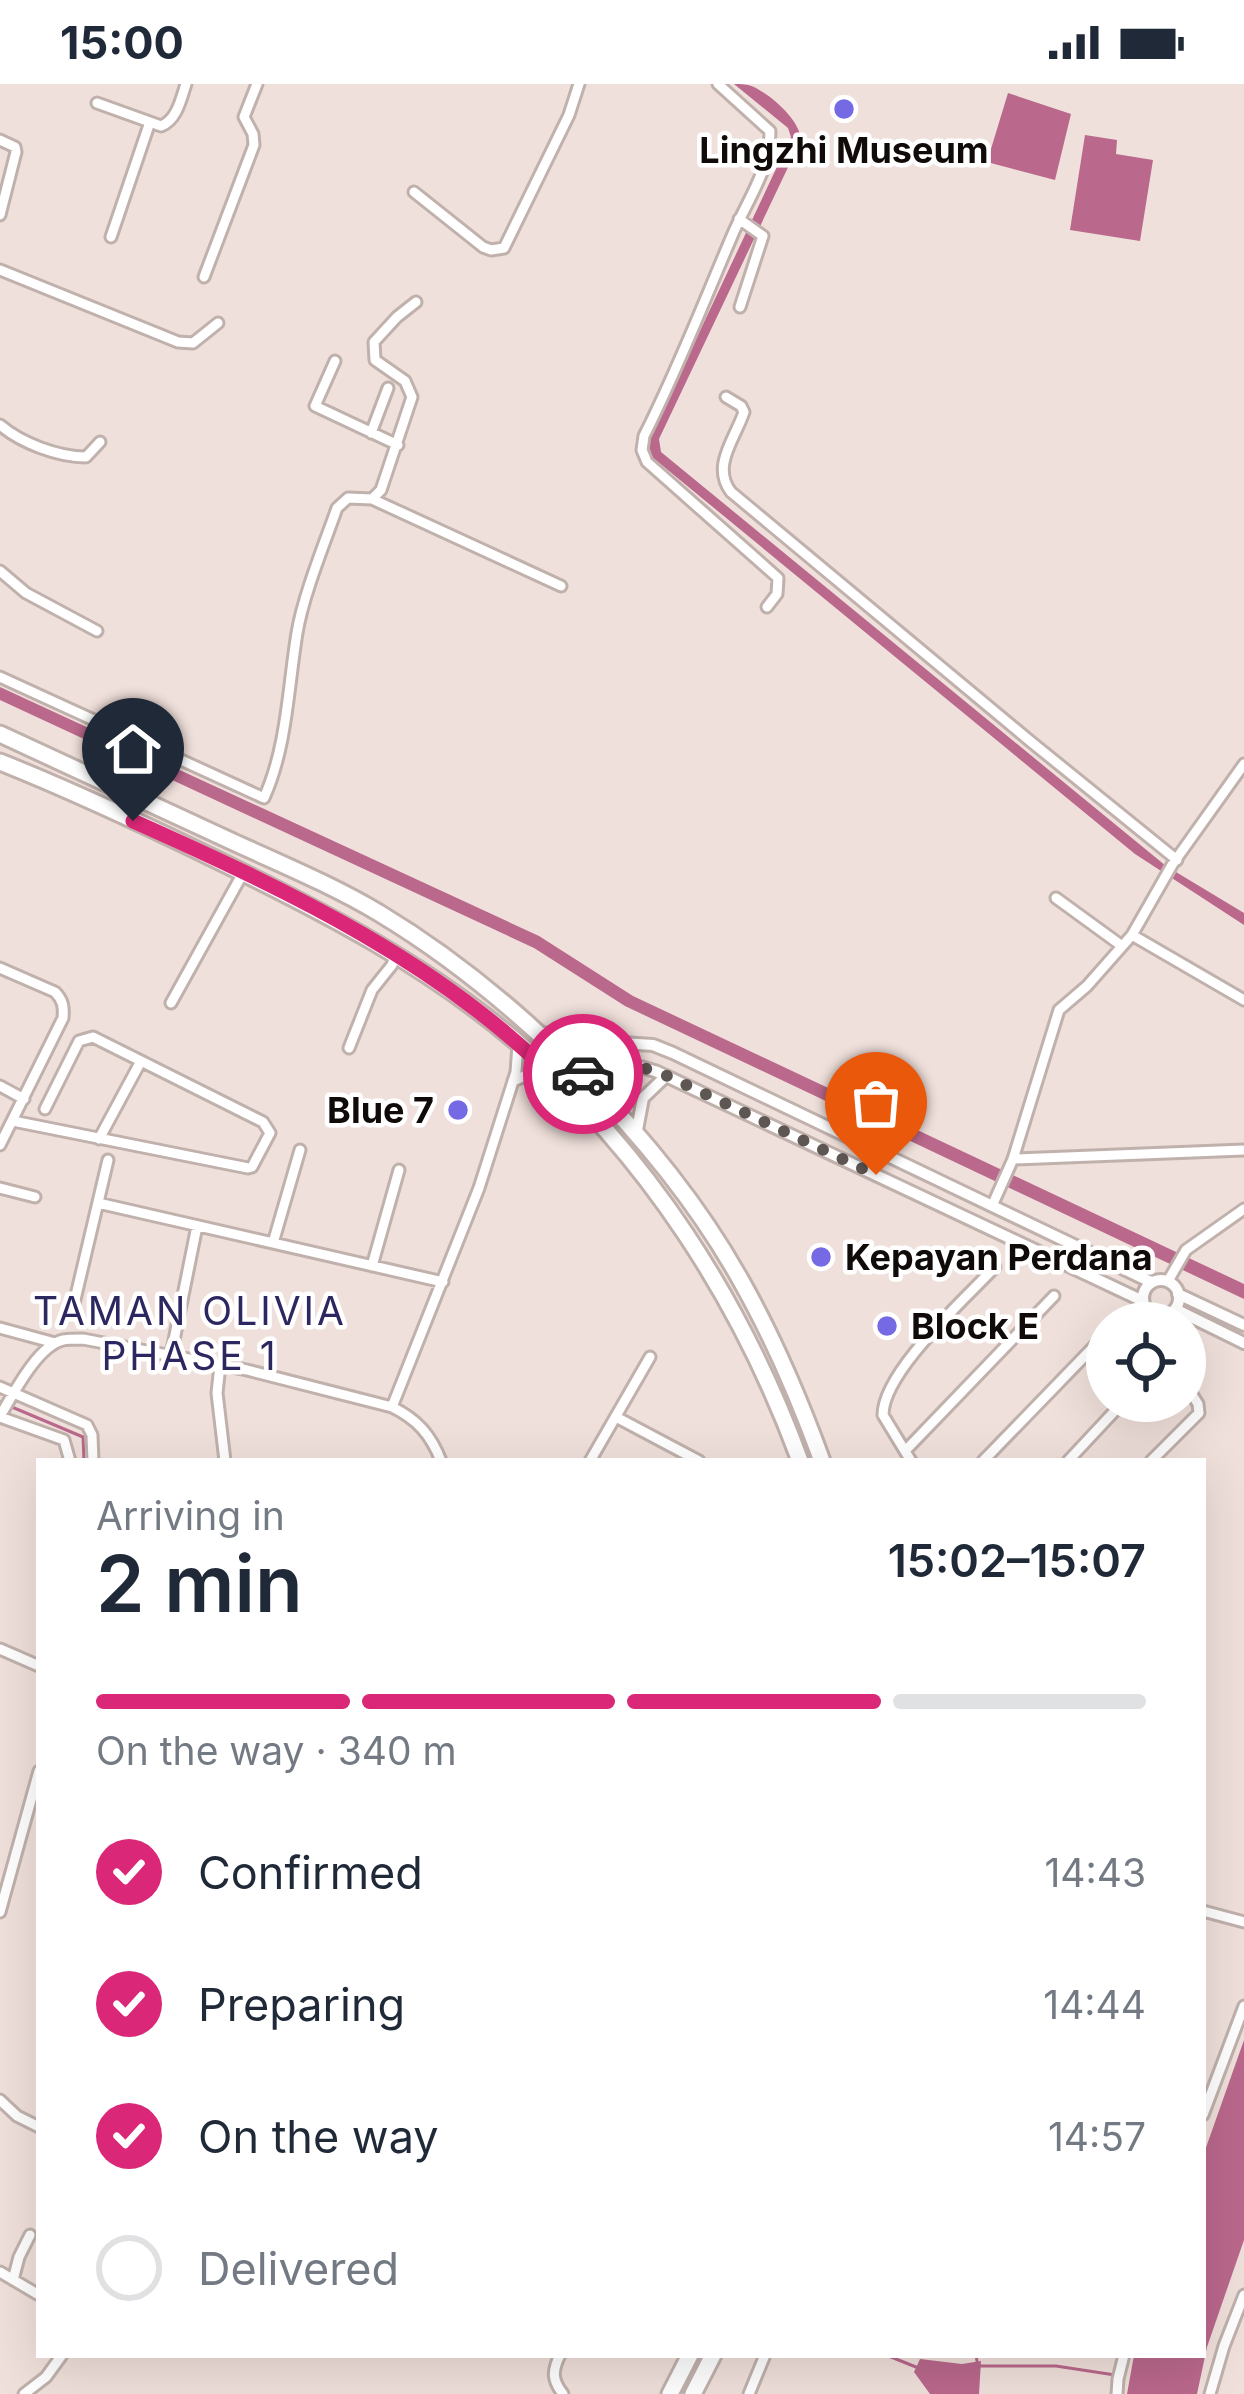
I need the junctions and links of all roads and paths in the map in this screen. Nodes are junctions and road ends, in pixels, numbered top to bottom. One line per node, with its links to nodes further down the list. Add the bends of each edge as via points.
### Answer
1 (186, 84): 6 (street, via 170,122)
2 (257, 84): 13 (street, via 244,117 254,145)
3 (579, 84): 8 (street, via 505,248 483,247)
4 (718, 84): 10 (street, via 770,131 766,168)
5 (97, 104): 6 (street)
6 (150, 122): 11 (street)
7 (0, 140): 9 (street, via 16,152)
8 (414, 192)
9 (0, 215)
10 (743, 222): 15 (street, via 763,240); 27 (street, via 642,450 778,578)
11 (110, 237)
12 (0, 270): 16 (street, via 178,342 193,343)
13 (204, 277)
14 (416, 302): 23 (street, via 374,342 375,360 411,392)
15 (740, 307)
16 (218, 322)
17 (335, 361): 21 (street, via 315,406)
18 (388, 388): 21 (street)
19 (727, 397): 35 (street, via 744,412 722,469 731,492)
20 (0, 425): 22 (street, via 23,441 81,458)
21 (371, 434): 23 (street)
22 (100, 442)
23 (398, 445): 24 (street)
24 (372, 499): 26 (street); 29 (street, via 348,498 337,508 299,623 264,798)
25 (0, 571): 28 (street)
26 (561, 586)
27 (766, 607)
28 (97, 631)
29 (0, 677)
30 (0, 734): 38 (highway, via 344,894)
31 (0, 761): 36 (highway)
32 (1244, 764): 33 (street)
33 (1229, 788): 34 (street); 35 (street)
34 (1244, 797)
35 (1174, 862): 39 (street)
36 (243, 873): 41 (highway); 45 (street)
37 (1056, 898): 40 (street)
38 (411, 934): 43 (highway, via 414,956); 46 (highway)
39 (1132, 934): 40 (street); 44 (street)
40 (1122, 946): 66 (street, via 1059,1010)
41 (396, 954): 43 (highway); 49 (street)
42 (0, 968): 57 (street, via 63,1003)
43 (451, 992): 47 (highway)
44 (1244, 1000)
45 (171, 1003)
46 (536, 1031): 48 (street); 52 (highway)
47 (518, 1043): 51 (highway); 54 (street)
48 (613, 1043): 52 (street); 71 (street, via 673,1053)
49 (349, 1048)
50 (141, 1061): 58 (street, via 93,1037 79,1041); 61 (street); 61 (street, via 263,1122 268,1139 248,1168)
51 (549, 1072): 54 (street); 56 (highway)
52 (580, 1075): 53 (street, via 629,1064); 56 (street); 60 (highway)
53 (666, 1076): 60 (street, via 643,1098); 82 (street)
54 (513, 1081): 78 (street)
55 (0, 1086): 57 (street)
56 (566, 1090): 109 (highway, via 695,1247 749,1342)
57 (24, 1099): 59 (street)
58 (45, 1109)
59 (13, 1121): 61 (street); 62 (street)
60 (636, 1135): 110 (highway, via 739,1275)
61 (99, 1139)
62 (0, 1145)
63 (300, 1150): 74 (street)
64 (1244, 1150): 66 (street)
65 (108, 1160): 70 (street)
66 (1011, 1165): 71 (street)
67 (399, 1170): 75 (street)
68 (0, 1188): 69 (street)
69 (35, 1196)
70 (98, 1203): 73 (street); 85 (street)
71 (992, 1206): 79 (street)
72 (1244, 1210): 77 (street, via 1186,1250)
73 (197, 1226): 74 (street); 91 (street)
74 (273, 1243): 75 (street)
75 (372, 1266): 78 (street)
76 (995, 1267): 102 (street, via 890,1388 886,1423)
77 (1172, 1276): 79 (street); 80 (street)
78 (443, 1282): 97 (street)
79 (1151, 1282): 83 (street)
80 (1178, 1294): 84 (street); 87 (street)
81 (1054, 1295): 102 (street)
82 (1140, 1302)
83 (1144, 1302)
84 (1176, 1302)
85 (73, 1308)
86 (1206, 1324): 90 (street)
87 (1244, 1325)
88 (0, 1328): 89 (street)
89 (55, 1343): 91 (street, via 83,1339); 96 (street)
90 (1244, 1343)
91 (171, 1355): 94 (street)
92 (1086, 1355): 111 (street)
93 (650, 1357): 99 (street)
94 (220, 1365): 97 (street); 105 (street)
95 (0, 1388): 96 (street)
96 (13, 1394): 98 (street); 104 (street, via 90,1428)
97 (392, 1407): 106 (street, via 427,1432)
98 (1, 1415): 103 (street, via 64,1440)
99 (616, 1417): 107 (street); 108 (street)
100 (1104, 1422): 112 (street)
101 (1190, 1422): 113 (street)
102 (908, 1456)
103 (69, 1458)
104 (94, 1458)
105 (226, 1458)
106 (440, 1458)
107 (592, 1458)
108 (694, 1458)
109 (799, 1458)
110 (821, 1458)
111 (986, 1458)
112 (1071, 1458)
113 (1154, 1458)
114 (0, 1649): 115 (street)
115 (36, 1665)
116 (36, 1783): 117 (street)
117 (0, 1912)
118 (1206, 1912): 119 (street)
119 (1244, 1922)
120 (1244, 2006): 122 (street)
121 (0, 2100): 123 (street)
122 (1206, 2106)
123 (36, 2126)
124 (30, 2235): 126 (street)
125 (0, 2272): 126 (street)
126 (14, 2280): 127 (street)
127 (36, 2293)
128 (1244, 2295): 141 (street)
129 (60, 2358): 136 (street)
130 (559, 2358): 137 (street, via 554,2383)
131 (688, 2358): 138 (highway)
132 (712, 2358): 135 (highway)
133 (764, 2358): 139 (street)
134 (1123, 2358): 140 (street)
135 (698, 2390)
136 (24, 2394)
137 (563, 2394)
138 (670, 2394)
139 (749, 2394)
140 (1118, 2394)
141 (1210, 2394)

